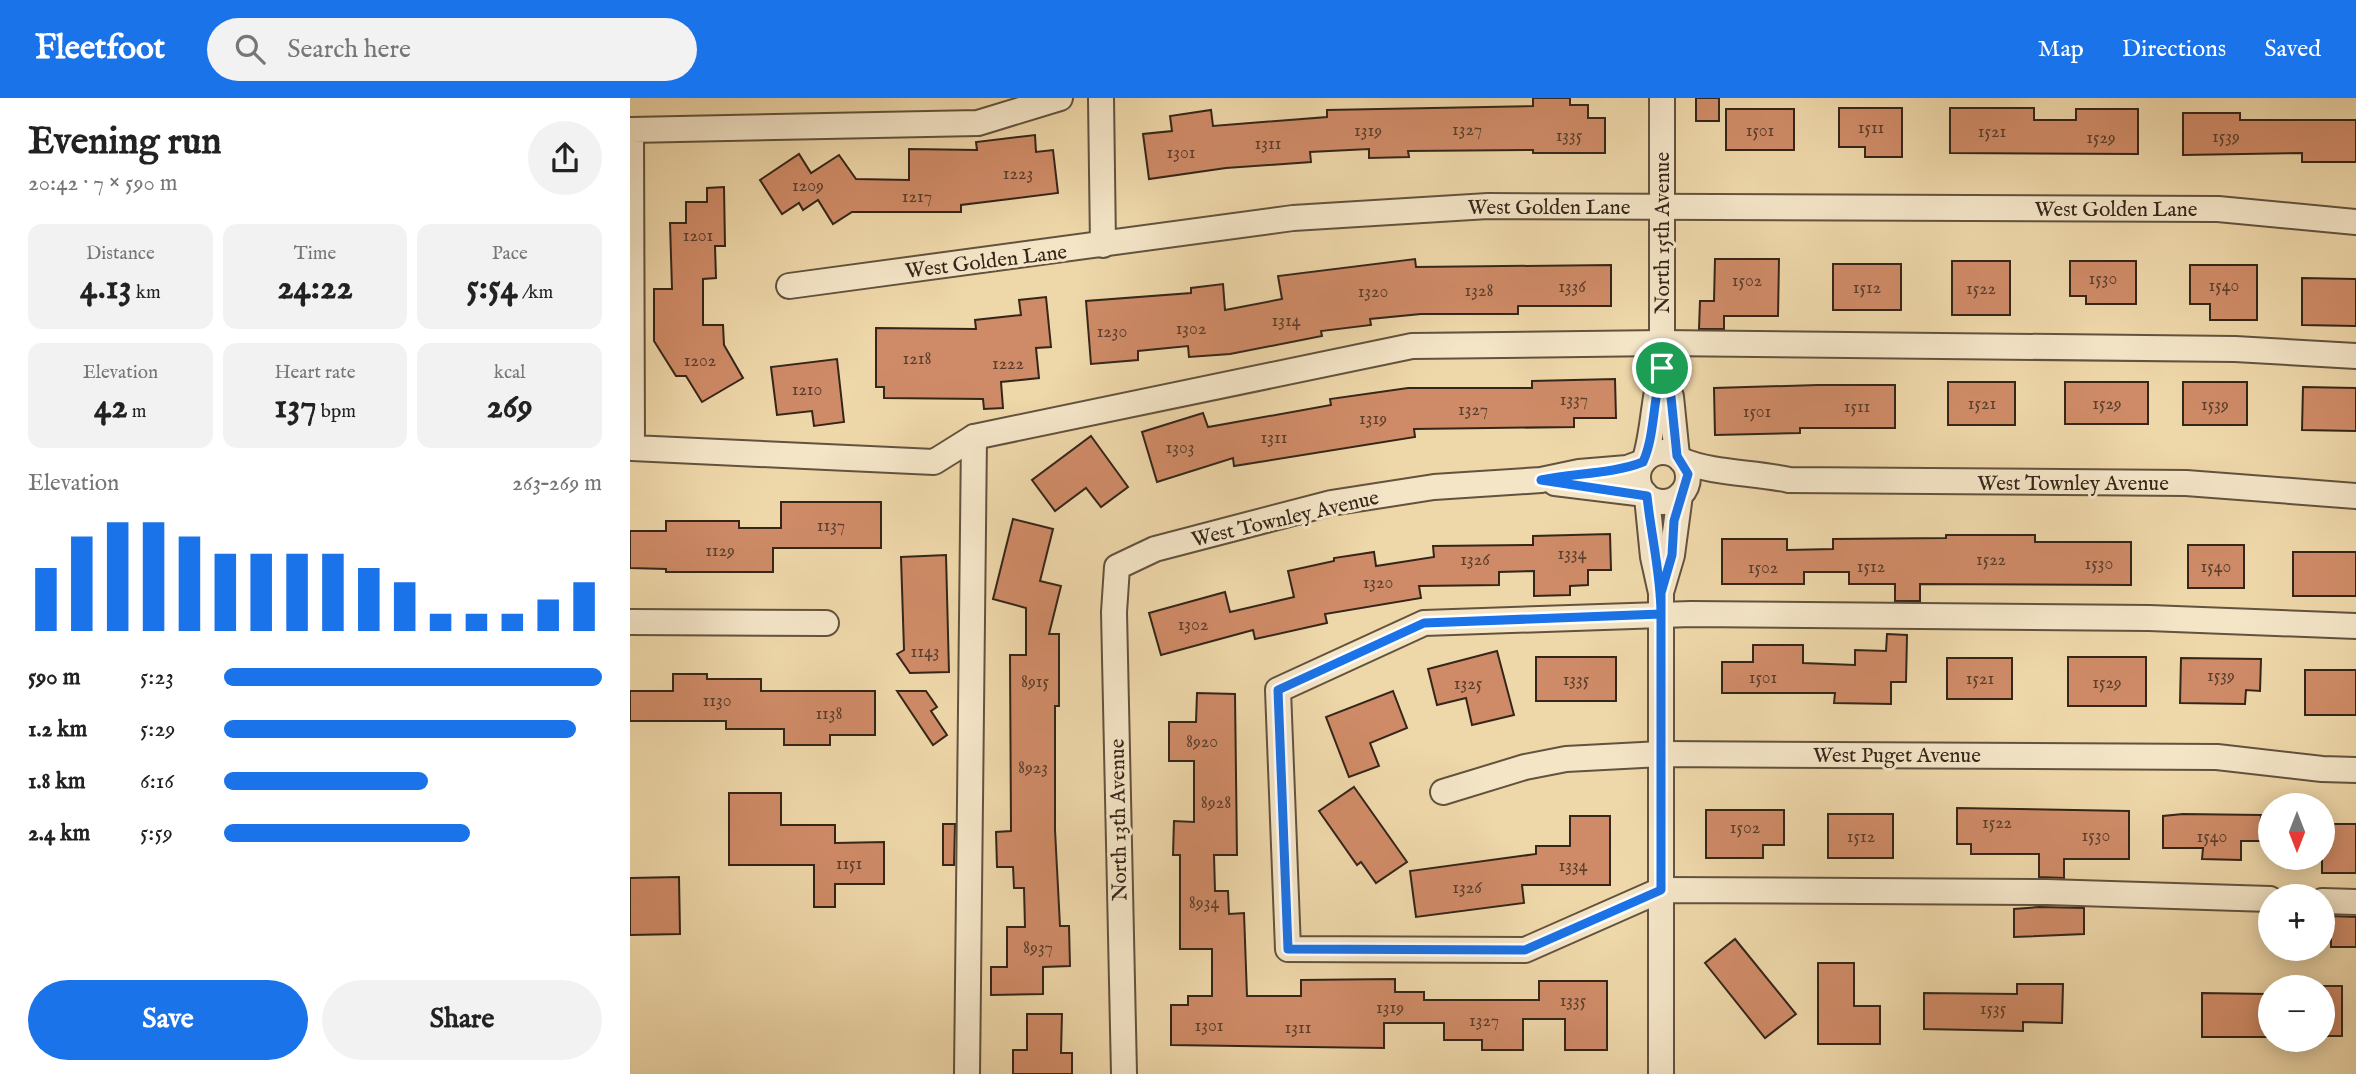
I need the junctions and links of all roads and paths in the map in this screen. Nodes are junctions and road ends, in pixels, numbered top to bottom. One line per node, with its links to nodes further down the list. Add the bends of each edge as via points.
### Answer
1 (1060, 98): 11 (street, via 978,123 631,130 632,449 934,462)
2 (1101, 98): 6 (street)
3 (1662, 98): 4 (street, North 15th Avenue)
4 (1662, 207): 5 (street, West Golden Lane, via 2218,209); 6 (street, West Golden Lane, via 1398,209 1293,218); 8 (street, North 15th Avenue)
5 (2356, 222)
6 (1103, 246): 7 (street, West Golden Lane)
7 (789, 286)
8 (1662, 343): 9 (street, via 2235,349); 10 (street, North 15th Avenue); 11 (street, via 1412,346)
9 (2356, 356)
10 (1662, 368): 12 (street, North 15th Avenue); 13 (street, North 15th Avenue)
11 (974, 437): 31 (street)
12 (1679, 458): 13 (street, via 1661,453); 15 (street, West Townley Avenue, via 1697,467); 16 (street, North 15th Avenue, via 1688,474)
13 (1644, 461): 14 (street, West Townley Avenue, via 1627,468); 17 (street, North 15th Avenue, via 1638,475)
14 (1541, 480): 17 (street, West Townley Avenue); 19 (street, West Townley Avenue, via 1434,487 1331,503 1155,549)
15 (1789, 480): 16 (street, West Townley Avenue, via 1759,488 1712,486); 18 (street, West Townley Avenue, via 2186,483)
16 (1682, 492): 17 (street, via 1667,502); 20 (street, North 15th Avenue)
17 (1646, 495): 20 (street, North 15th Avenue)
18 (2356, 496)
19 (1117, 567): 32 (street, North 13th Avenue, via 1114,612)
20 (1661, 603): 23 (street); 24 (street, North 15th Avenue); 27 (street, via 1424,623 1278,690 1288,949 1525,950)
21 (630, 622): 22 (street)
22 (826, 623)
23 (2356, 626)
24 (1661, 754): 25 (street, West Puget Avenue, via 2192,757); 26 (street, West Puget Avenue, via 1566,759); 27 (street, North 15th Avenue)
25 (2356, 770)
26 (1443, 792)
27 (1661, 890): 28 (street, via 2047,892); 33 (street, North 15th Avenue)
28 (2258, 899)
29 (2335, 901): 30 (street)
30 (2356, 902)
31 (967, 1074)
32 (1124, 1074)
33 (1661, 1074)

